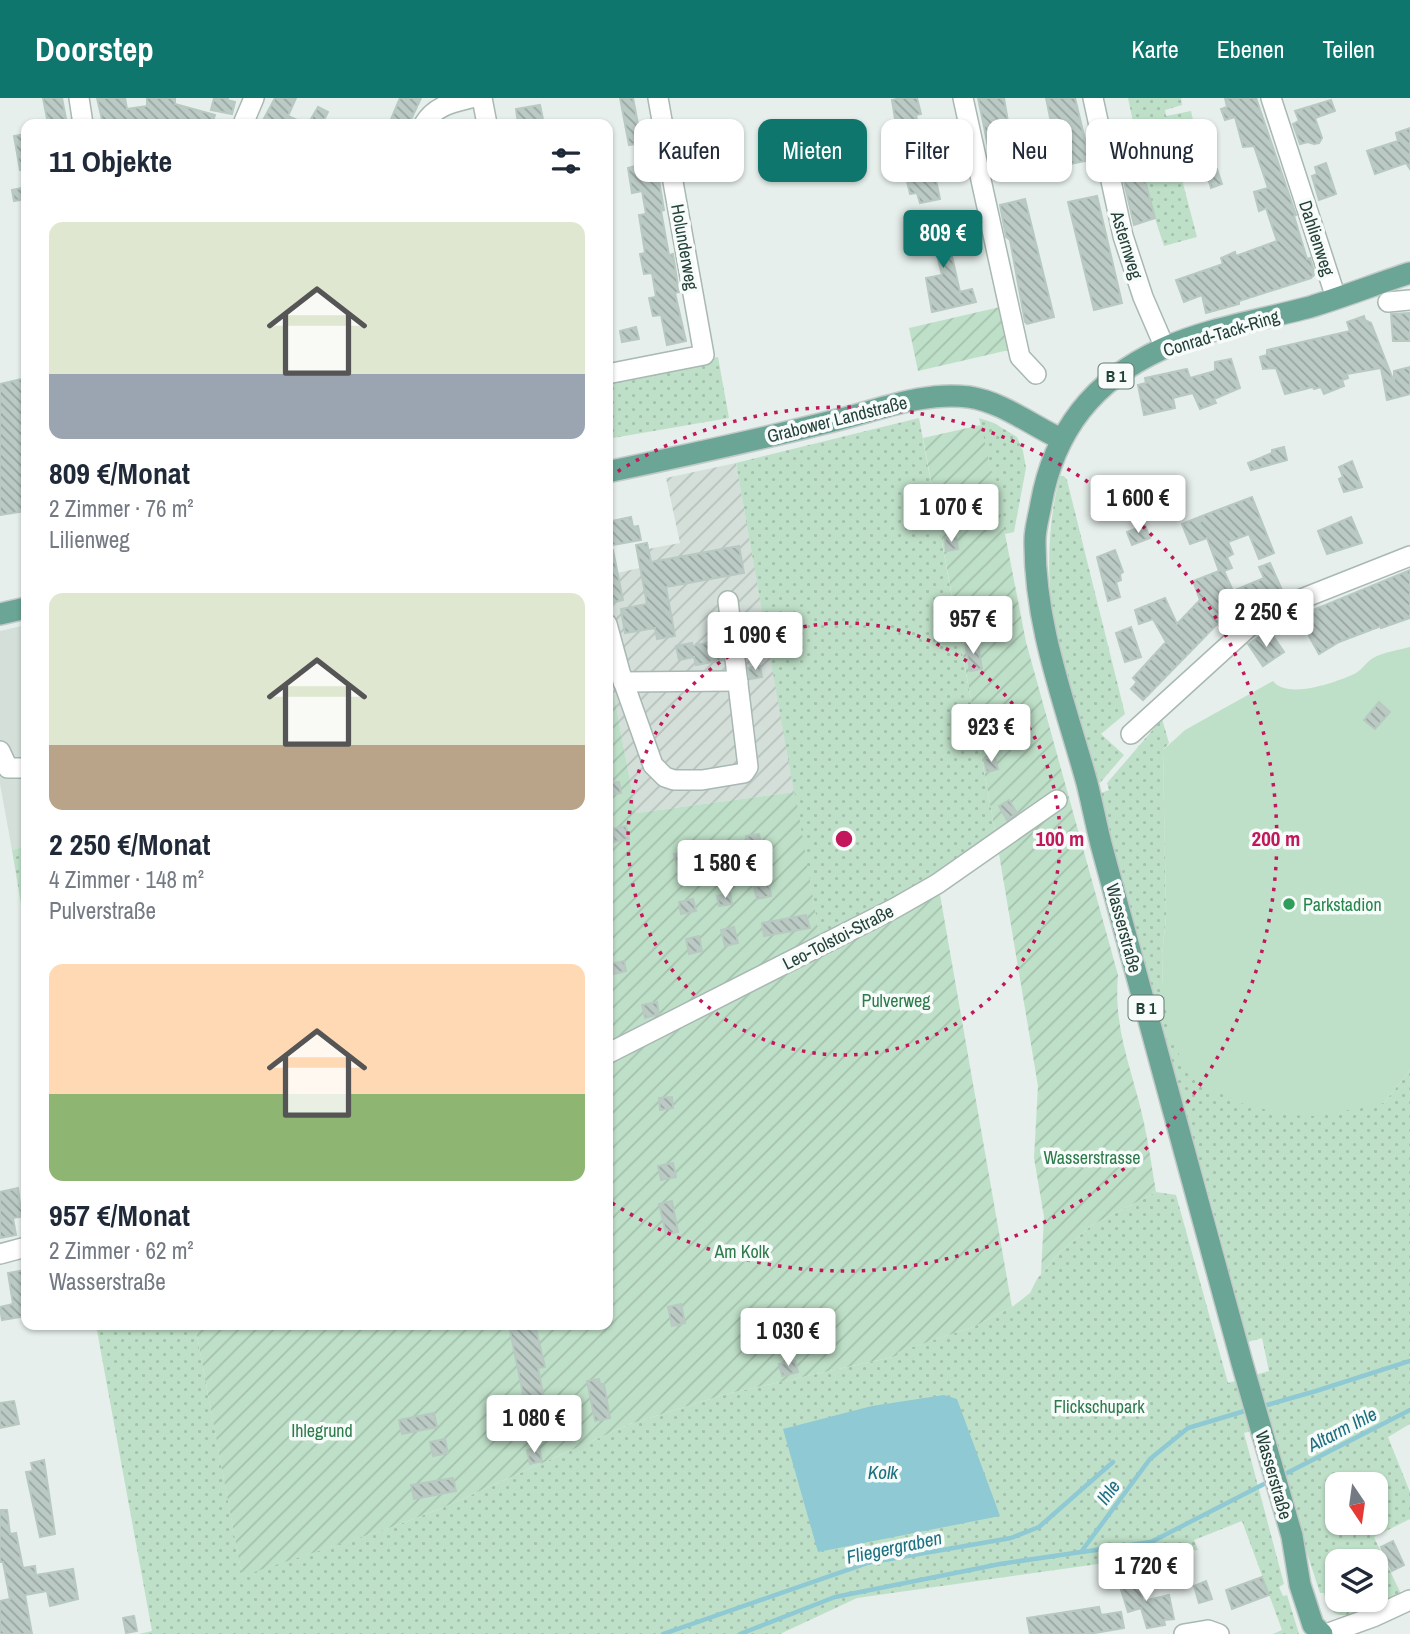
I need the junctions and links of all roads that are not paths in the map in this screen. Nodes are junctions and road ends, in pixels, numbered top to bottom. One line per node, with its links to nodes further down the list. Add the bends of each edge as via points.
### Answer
1 (79, 98): 9 (street)
2 (254, 98): 10 (street)
3 (471, 98): 11 (street, via 440,107)
4 (482, 98): 12 (street)
5 (658, 98): 18 (street, Holunderweg, via 705,355)
6 (963, 98): 19 (street, via 1020,357)
7 (1093, 98): 17 (street, Asternweg, via 1123,236)
8 (1272, 98): 14 (street, Dahlienweg)
9 (82, 119)
10 (245, 119)
11 (428, 119)
12 (486, 119)
13 (1410, 274): 14 (main road, Conrad-Tack-Ring / B 1)
14 (1336, 298): 17 (main road, Conrad-Tack-Ring / B 1)
15 (1410, 300): 16 (street)
16 (1388, 302)
17 (1165, 348): 20 (main road, Conrad-Tack-Ring / B 1, via 1113,378 1077,412)
18 (613, 373)
19 (1036, 374)
20 (1061, 439): 21 (main road, Grabower Landstraße, via 991,403 940,396); 39 (main road, Wasserstraße / B 1, via 1047,475 1035,538 1042,619 1292,1536 1305,1604 1313,1625)
21 (613, 471)
22 (1410, 556): 29 (street, via 1291,603 1252,624)
23 (728, 601): 27 (street)
24 (21, 609): 25 (main road)
25 (0, 614)
26 (613, 644): 28 (street)
27 (738, 681): 28 (street); 28 (street, via 748,767 744,773 702,780 674,780 653,765)
28 (624, 682)
29 (1131, 734)
30 (0, 751): 31 (street, via 8,768)
31 (21, 768)
32 (1057, 800): 33 (street, Leo-Tolstoi-Straße, via 895,908)
33 (613, 1051)
34 (21, 1248): 35 (street)
35 (0, 1254)
36 (1410, 1600): 39 (street)
37 (1184, 1634): 38 (street, via 1208,1630)
38 (1219, 1634)
39 (1324, 1634)

